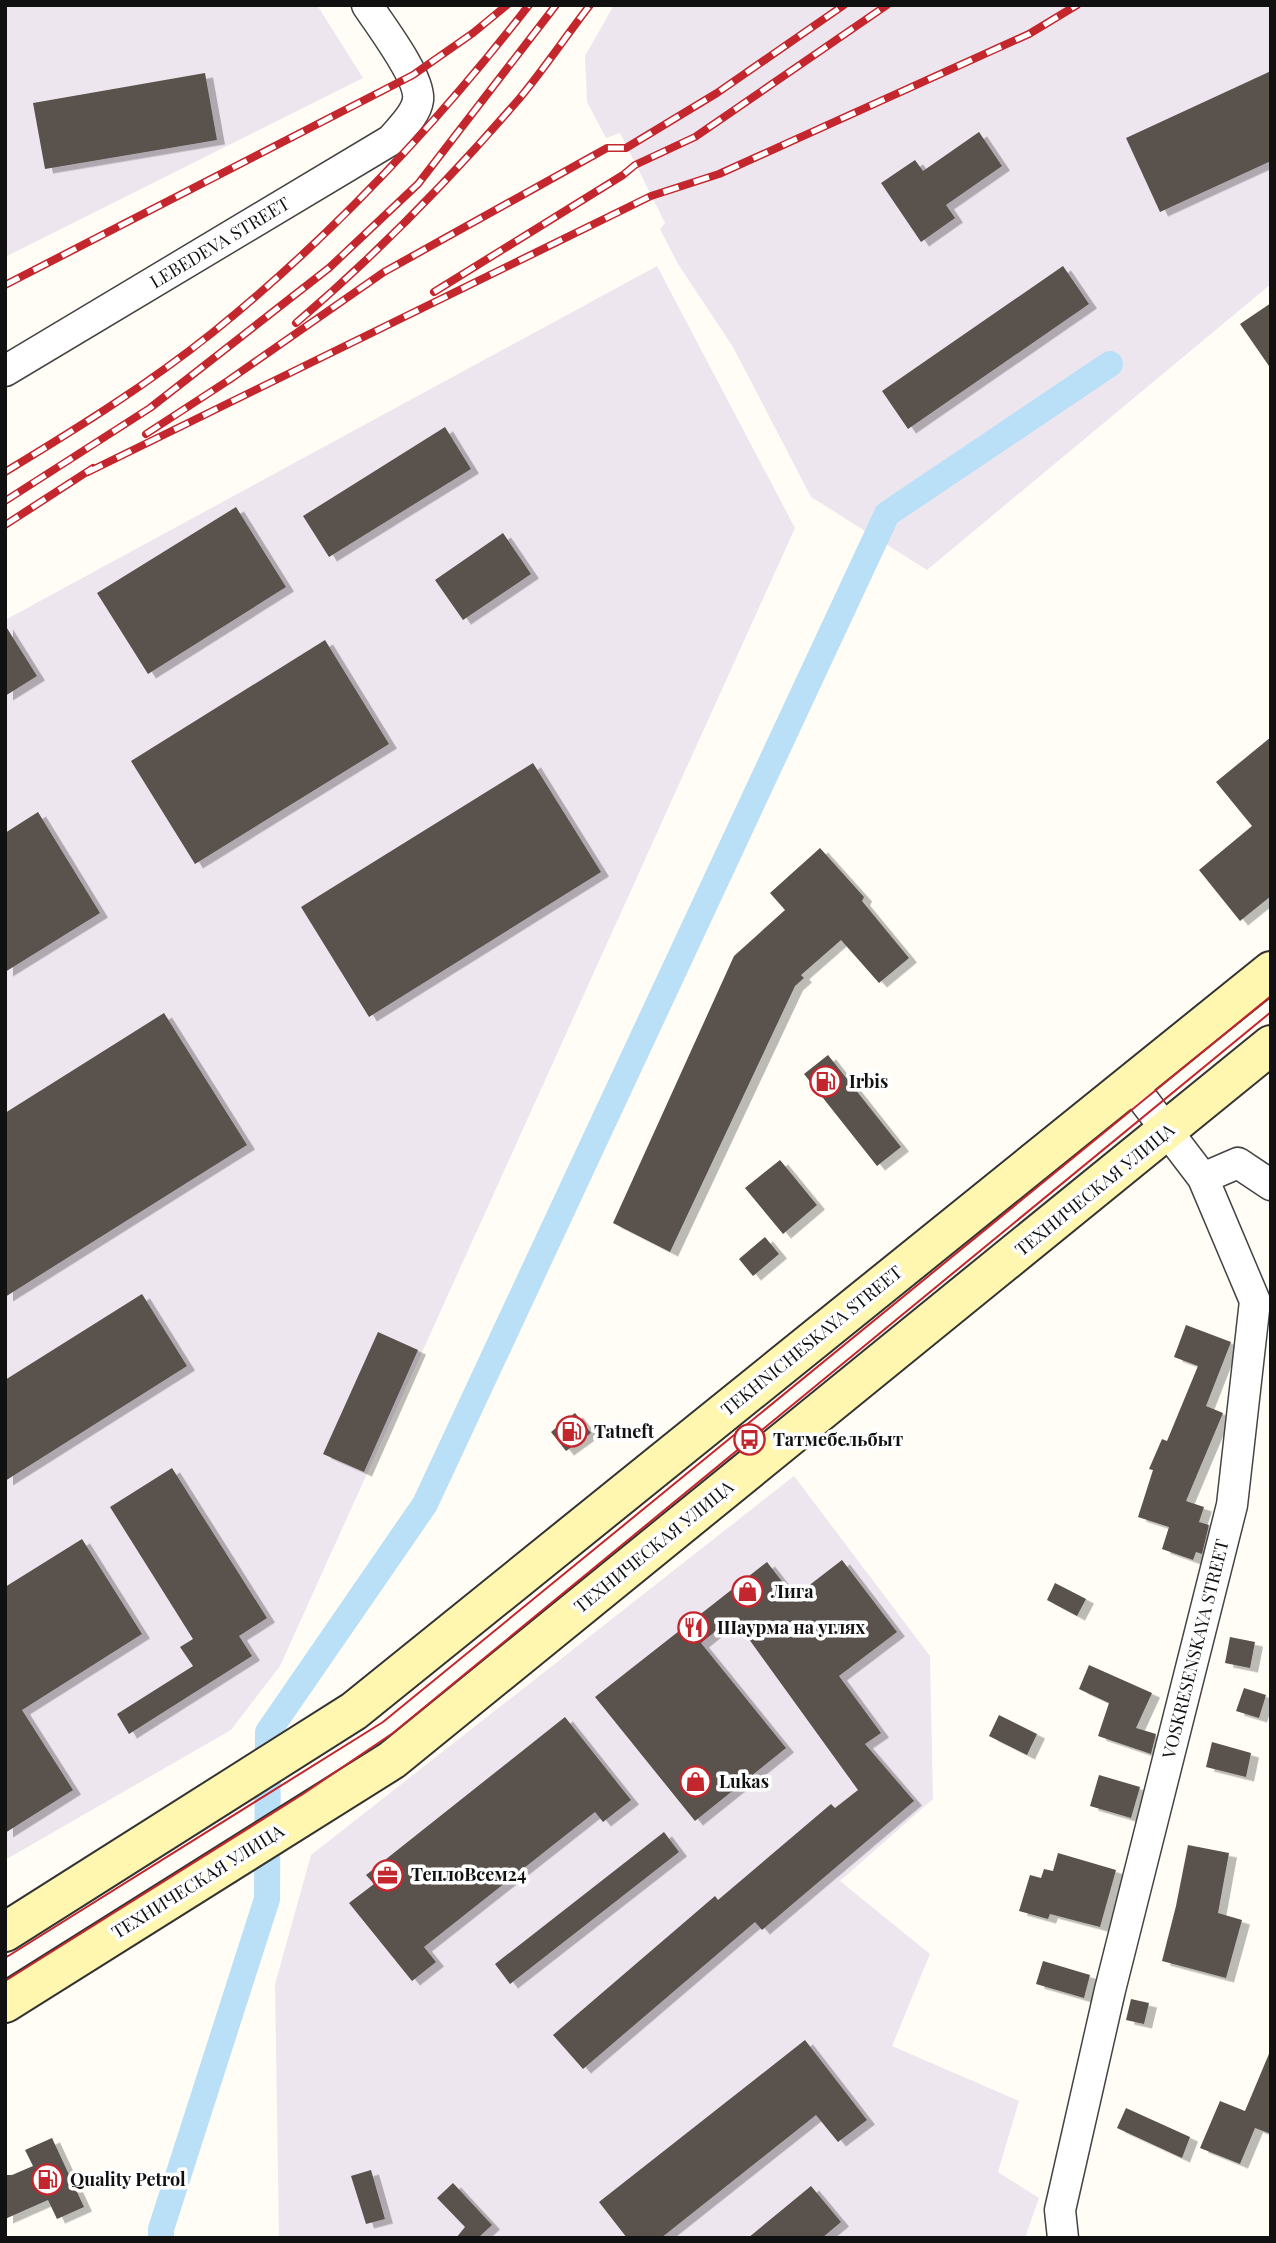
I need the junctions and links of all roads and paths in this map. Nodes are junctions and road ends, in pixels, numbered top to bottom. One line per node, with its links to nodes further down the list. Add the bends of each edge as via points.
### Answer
1 (367, 5): 2 (street, LEBEDEVA STREET, via 413,75 418,99 412,115 391,140)
2 (5, 371)
3 (1271, 971): 5 (main road, TEKHNICHESKAYA STREET)
4 (1271, 1045): 6 (main road, ТЕХНИЧЕСКАЯ УЛИЦА)
5 (1132, 1084): 6 (street, VOSKRESENSKAYA STREET); 9 (main road, TEKHNICHESKAYA STREET, via 354,1711)
6 (1167, 1131): 7 (street, VOSKRESENSKAYA STREET); 10 (main road, ТЕХНИЧЕСКАЯ УЛИЦА, via 392,1760)
7 (1203, 1178): 8 (street, via 1238,1163); 11 (street, VOSKRESENSKAYA STREET, via 1255,1301 1232,1505 1110,1990 1060,2210)
8 (1271, 1185)
9 (5, 1932)
10 (5, 2003)
11 (1063, 2238)

